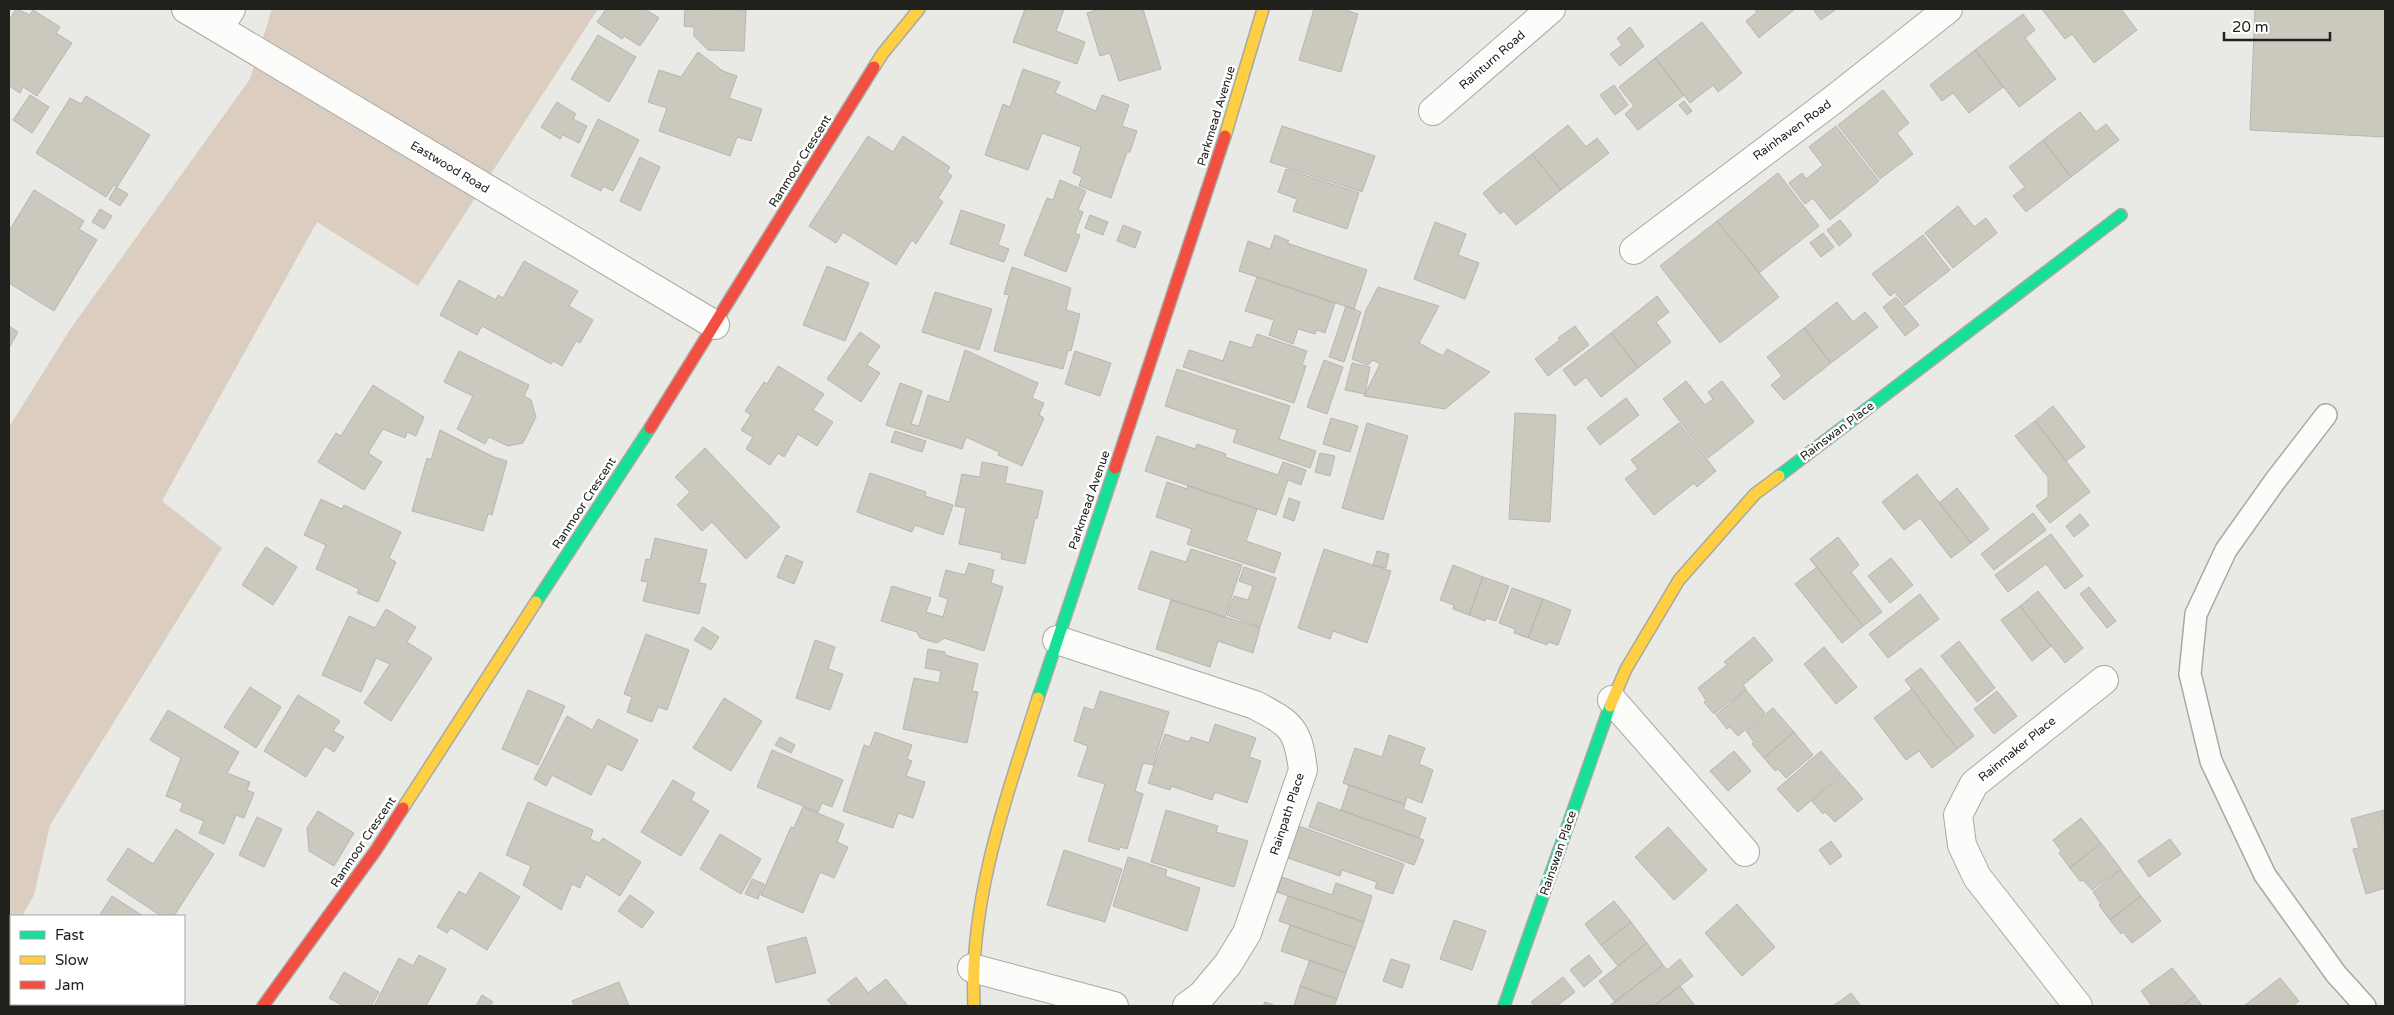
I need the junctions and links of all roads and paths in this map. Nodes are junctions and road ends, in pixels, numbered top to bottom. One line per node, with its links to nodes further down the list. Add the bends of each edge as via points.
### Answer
1 (186, 9): 6 (street, Eastwood Road)
2 (919, 9): 10 (street, Ranmoor Crescent, via 883,53)
3 (1263, 9): 12 (street, Parkmead Avenue, via 1204,202)
4 (1551, 9): 7 (street, Rainturn Road)
5 (1948, 9): 9 (street, Rainhaven Road)
6 (225, 19): 10 (street, Eastwood Road)
7 (1433, 111)
8 (2120, 215): 14 (street, Rainswan Place, via 1755,494 1679,580 1626,669)
9 (1634, 250)
10 (715, 325): 17 (street, Ranmoor Crescent, via 376,850)
11 (2326, 415): 23 (lane, via 2226,550 2196,614 2190,674 2211,761 2265,875 2336,974)
12 (1057, 640): 16 (street, Parkmead Avenue, via 985,870); 20 (street, Rainpath Place, via 1255,705 1278,718 1294,732 1300,744 1303,770 1247,933 1228,964 1202,995)
13 (2104, 680): 22 (street, Rainmaker Place, via 1974,784 1958,815 1962,845 1977,877)
14 (1612, 700): 15 (street); 21 (street, Rainswan Place)
15 (1745, 852)
16 (972, 968): 18 (street, Parkmead Avenue); 19 (street)
17 (263, 1006)
18 (974, 1006)
19 (1114, 1006)
20 (1187, 1006)
21 (1504, 1006)
22 (2078, 1006)
23 (2365, 1006)

